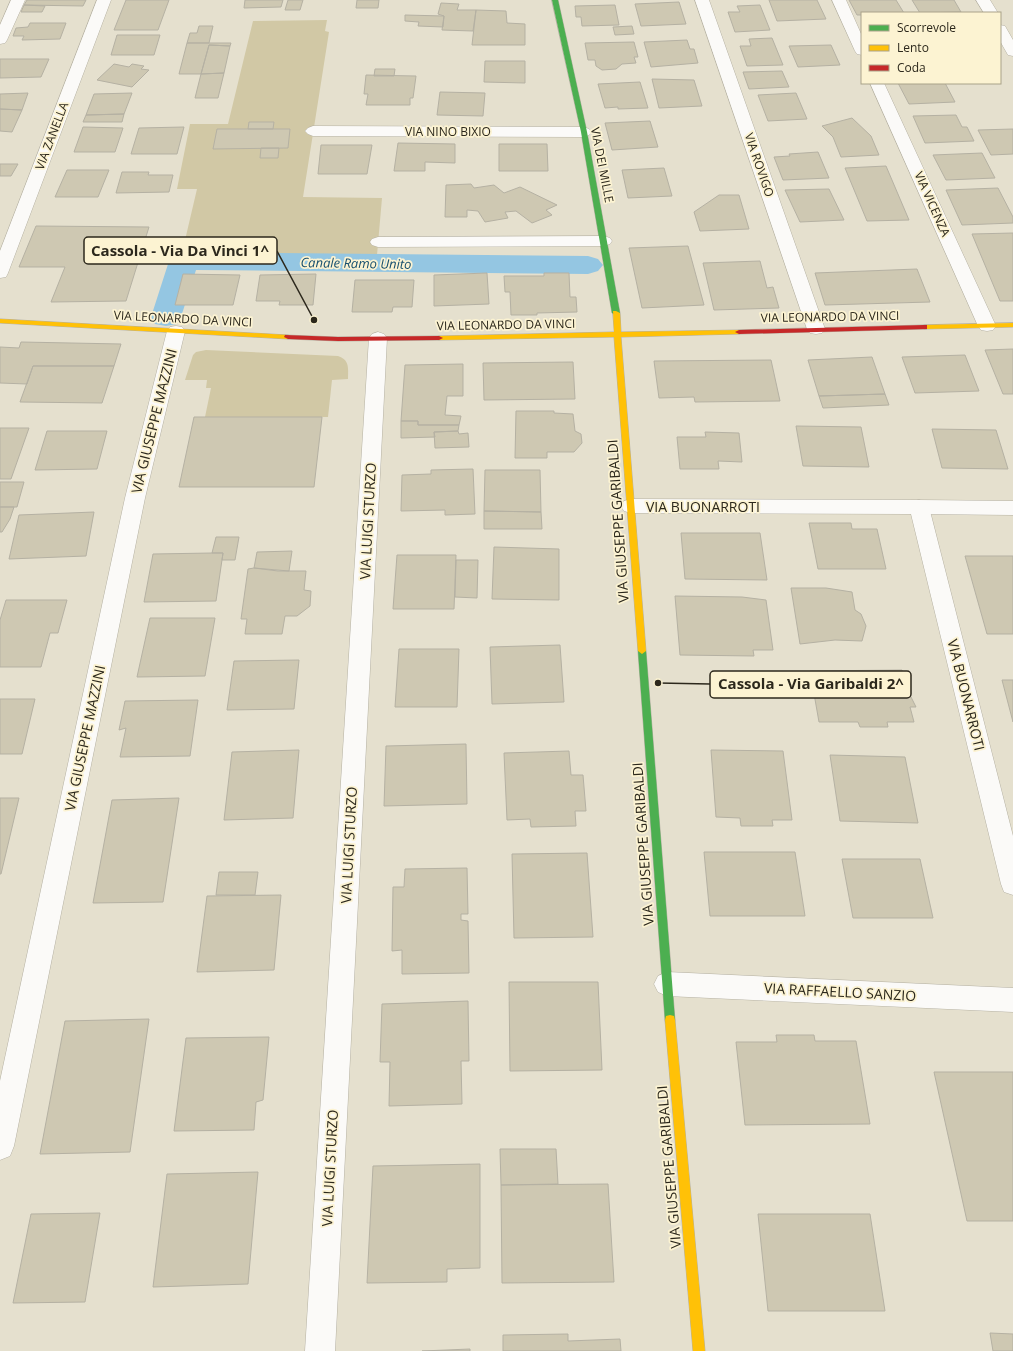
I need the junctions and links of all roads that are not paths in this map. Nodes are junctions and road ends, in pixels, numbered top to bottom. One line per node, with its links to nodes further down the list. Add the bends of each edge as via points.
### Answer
1 (18, 0): 9 (street)
2 (104, 0): 17 (street, VIA ZANELLA)
3 (555, 0): 14 (street, VIA DEI MILLE)
4 (702, 0): 21 (street, VIA ROVIGO)
5 (839, 0): 10 (street)
6 (983, 0): 7 (street)
7 (989, 12)
8 (1001, 31): 11 (street)
9 (0, 40)
10 (861, 49)
11 (1013, 52)
12 (877, 84): 20 (street, VIA VICENZA)
13 (313, 131): 14 (street, VIA NINO BIXIO)
14 (584, 132): 15 (street, VIA DEI MILLE)
15 (604, 241): 16 (street); 23 (street, VIA DEI MILLE, via 616,301)
16 (378, 242)
17 (0, 273)
18 (0, 321): 22 (street, VIA LEONARDO DA VINCI)
19 (1013, 325): 20 (street, VIA LEONARDO DA VINCI)
20 (987, 326): 21 (street, VIA LEONARDO DA VINCI)
21 (816, 329): 23 (street, VIA LEONARDO DA VINCI)
22 (176, 331): 24 (street, VIA LEONARDO DA VINCI, via 338,339); 31 (street, VIA GIUSEPPE MAZZINI, via 135,498)
23 (619, 335): 24 (street, VIA LEONARDO DA VINCI); 25 (street, VIA GIUSEPPE GARIBALDI)
24 (378, 338): 32 (street, VIA LUIGI STURZO)
25 (631, 506): 26 (street, VIA BUONARROTI); 29 (street, VIA GIUSEPPE GARIBALDI)
26 (919, 507): 27 (street, VIA BUONARROTI); 28 (street, VIA BUONARROTI)
27 (1013, 508)
28 (1013, 884)
29 (668, 984): 30 (street, VIA RAFFAELLO SANZIO); 33 (street, VIA GIUSEPPE GARIBALDI)
30 (1013, 1000)
31 (0, 1146)
32 (320, 1351)
33 (699, 1351)

